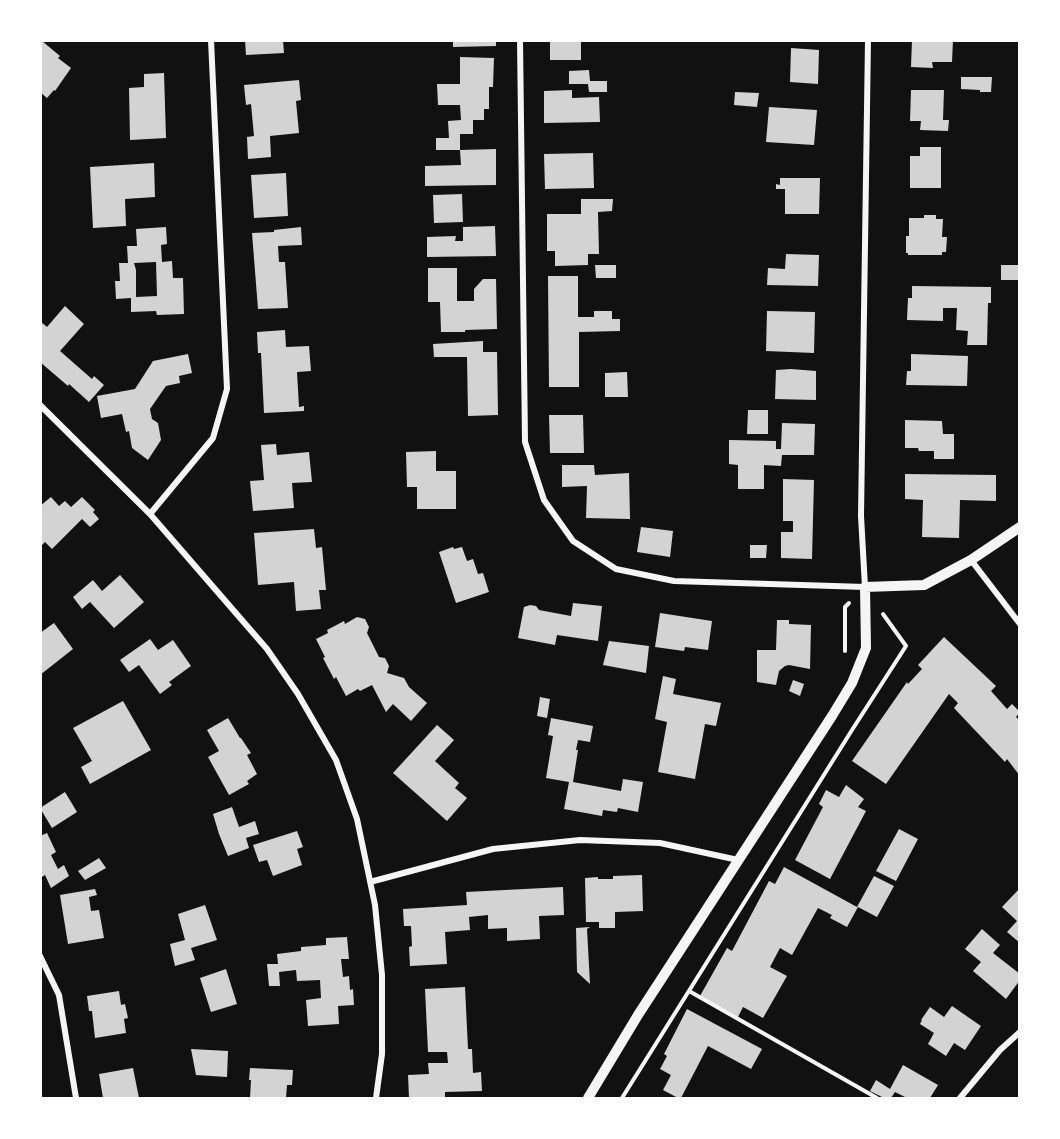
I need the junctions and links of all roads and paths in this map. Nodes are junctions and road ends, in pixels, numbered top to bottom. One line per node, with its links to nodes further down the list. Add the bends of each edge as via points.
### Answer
1 (211, 40): 5 (street, via 227,389 213,438)
2 (520, 40): 8 (street, via 525,442 544,500 573,541 616,569 674,581)
3 (868, 40): 8 (street, via 861,516)
4 (40, 405): 5 (street)
5 (150, 514): 12 (street, via 267,649 298,694 336,760 357,819)
6 (1020, 527): 7 (street)
7 (971, 560): 8 (street, via 924,585); 10 (street)
8 (865, 587): 11 (street, via 866,648 852,683)
9 (882, 612): 14 (path, via 906,646)
10 (1020, 624)
11 (738, 860): 12 (street, via 660,843 580,840 493,849); 18 (street)
12 (370, 882): 17 (street, via 382,975 382,1054)
13 (40, 956): 16 (street, via 59,995)
14 (689, 991): 19 (path); 20 (path)
15 (1020, 1032): 21 (street)
16 (76, 1098)
17 (376, 1098)
18 (588, 1098)
19 (622, 1098)
20 (877, 1098)
21 (960, 1098)

